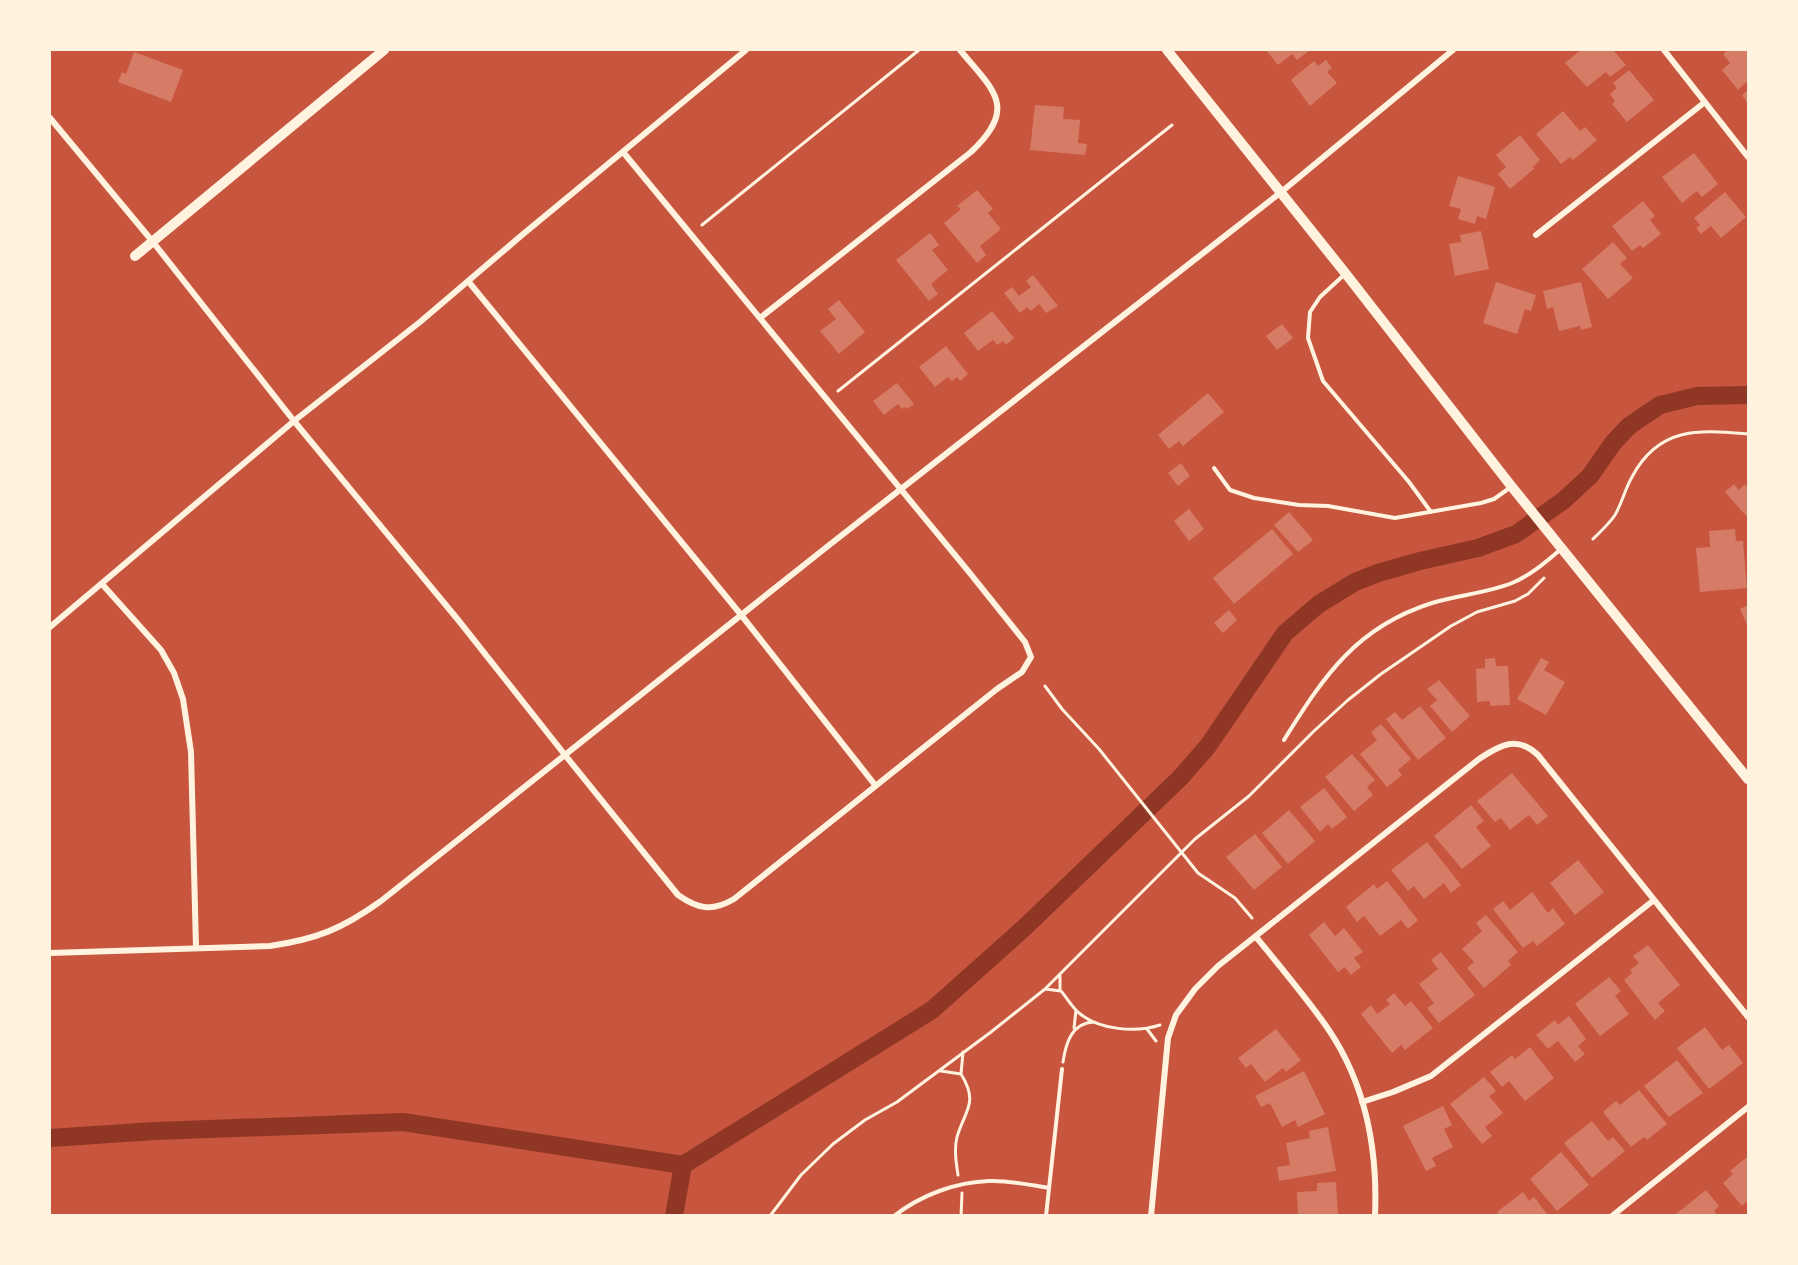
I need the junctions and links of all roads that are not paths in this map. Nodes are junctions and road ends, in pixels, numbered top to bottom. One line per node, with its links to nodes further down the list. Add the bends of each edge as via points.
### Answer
1 (384, 50): 13 (street)
2 (746, 50): 9 (street)
3 (960, 50): 17 (street, via 993,88 998,103 996,118 986,137)
4 (1167, 50): 11 (street)
5 (1453, 50): 11 (street)
6 (1664, 50): 7 (street)
7 (1705, 102): 10 (street); 12 (street)
8 (50, 118): 13 (street)
9 (623, 152): 16 (street); 17 (street)
10 (1749, 157)
11 (1280, 193): 15 (street); 21 (street)
12 (1536, 235)
13 (153, 242): 14 (street); 18 (street)
14 (135, 256)
15 (1346, 274): 20 (street); 22 (lane, via 1320,297 1310,312 1308,338 1323,381)
16 (468, 281): 18 (street); 25 (street)
17 (760, 318): 21 (street)
18 (294, 421): 24 (street); 28 (street)
19 (1214, 468): 22 (lane, via 1230,490 1254,498 1395,518)
20 (1512, 487): 22 (lane, via 1494,499); 23 (street)
21 (901, 489): 25 (street); 30 (street, via 1025,642 1031,657 1022,672)
22 (1431, 512)
23 (1562, 549): 27 (lane, via 1511,583 1432,603 1403,615 1359,642 1315,690); 29 (street)
24 (102, 584): 26 (street); 33 (street, via 161,650 183,699 191,752)
25 (741, 616): 28 (street); 30 (street)
26 (50, 627)
27 (1284, 740)
28 (564, 755): 30 (street, via 678,895 694,905 709,908 734,899); 33 (street, via 356,918 328,933 270,946)
29 (1749, 779)
30 (875, 785)
31 (1654, 900): 32 (street, via 1538,755 1517,743 1503,745 1479,759); 35 (street); 37 (street, via 1431,1076)
32 (1256, 937): 37 (street, via 1325,1024 1345,1058); 42 (street, via 1218,966 1176,1015 1164,1068)
33 (196, 947): 34 (street)
34 (50, 953)
35 (1749, 1017)
36 (1062, 1069): 39 (lane)
37 (1362, 1102): 43 (street, via 1372,1140)
38 (1749, 1107): 44 (street)
39 (1049, 1188): 40 (lane, via 990,1180 924,1197); 41 (lane)
40 (894, 1215)
41 (1046, 1215)
42 (1151, 1215)
43 (1375, 1215)
44 (1612, 1215)

